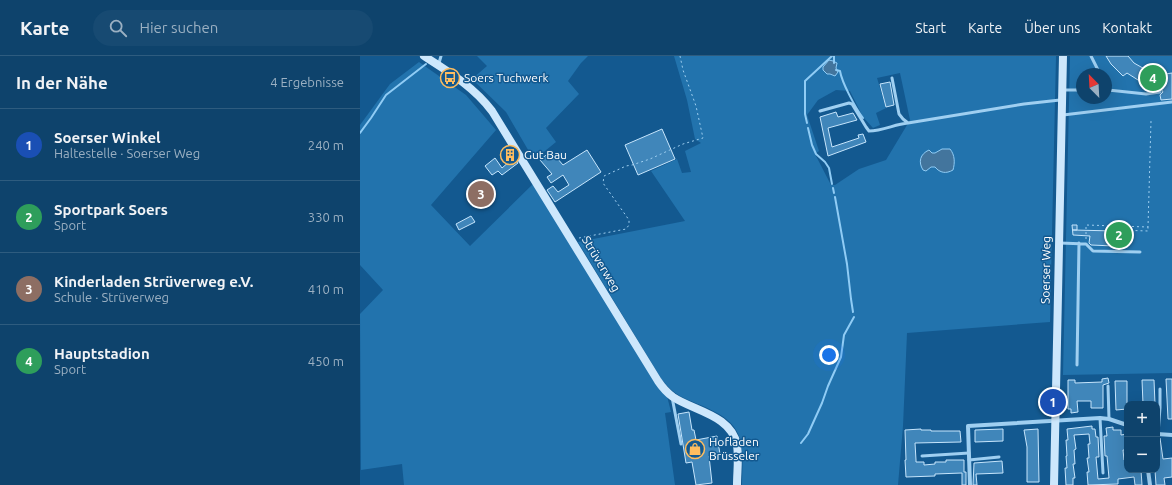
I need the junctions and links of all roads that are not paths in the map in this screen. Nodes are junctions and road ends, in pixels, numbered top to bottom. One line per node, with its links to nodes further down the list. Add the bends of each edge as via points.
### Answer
1 (424, 56): 5 (street, Strüverweg)
2 (441, 56): 5 (lane)
3 (1063, 56): 8 (street, Soerser Weg)
4 (1091, 56): 6 (lane)
5 (438, 65): 23 (street, Strüverweg, via 469,87 492,111 658,381)
6 (1097, 68)
7 (892, 78): 16 (lane, via 899,114)
8 (1062, 90): 9 (lane); 12 (street, Soerser Weg)
9 (1076, 90)
10 (1112, 91): 11 (lane, via 1146,94)
11 (1160, 92)
12 (1062, 100): 15 (street, Soerser Weg); 16 (lane)
13 (1172, 102): 15 (lane)
14 (820, 111): 16 (lane, via 852,104 870,131)
15 (1062, 115): 17 (street, Soerser Weg)
16 (908, 123)
17 (1058, 243): 18 (lane); 27 (street, Soerser Weg)
18 (1079, 243): 19 (lane, via 1086,244 1093,251); 20 (lane)
19 (1140, 252)
20 (1076, 365)
21 (1108, 386): 26 (lane)
22 (1160, 389): 24 (lane)
23 (671, 396): 31 (lane); 38 (street, Strüverweg, via 718,419 731,432 738,450)
24 (1160, 401)
25 (1100, 418): 26 (street); 27 (street); 36 (lane)
26 (1109, 419): 28 (street)
27 (1055, 420): 32 (street, via 968,426); 40 (street, Soerser Weg)
28 (1124, 424)
29 (1160, 434): 30 (street)
30 (1172, 435)
31 (681, 444)
32 (968, 453): 33 (lane); 35 (street)
33 (922, 456)
34 (998, 457): 35 (lane)
35 (969, 460): 39 (street)
36 (1103, 473)
37 (1148, 473): 41 (street)
38 (737, 485)
39 (970, 485)
40 (1054, 485)
41 (1150, 485)

